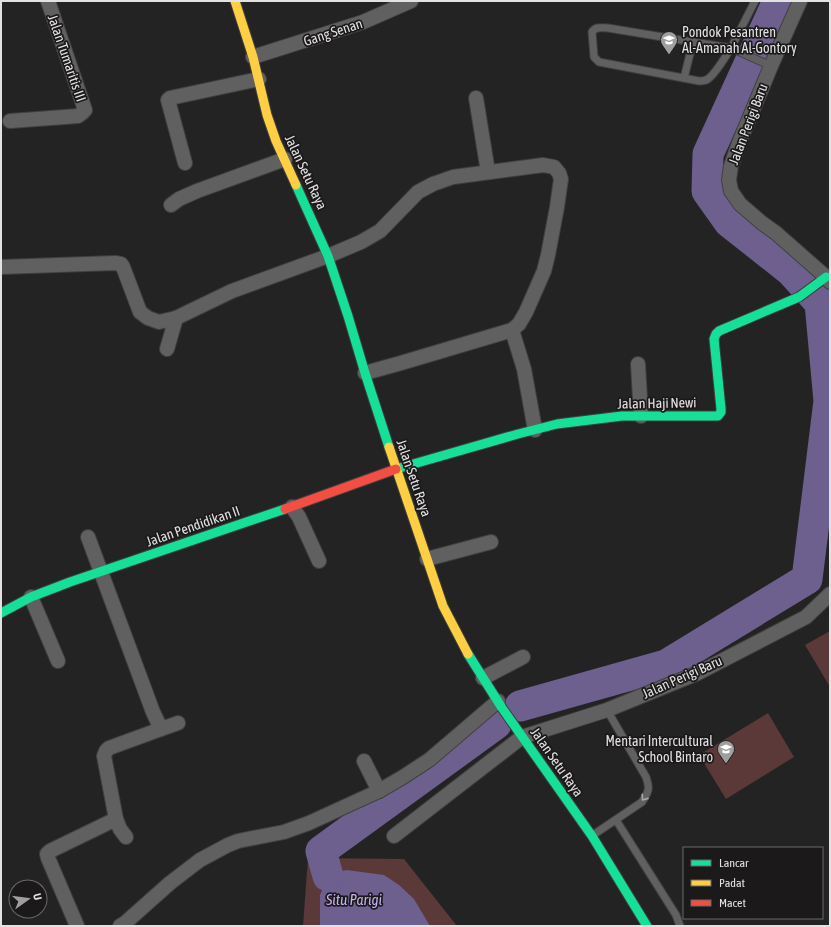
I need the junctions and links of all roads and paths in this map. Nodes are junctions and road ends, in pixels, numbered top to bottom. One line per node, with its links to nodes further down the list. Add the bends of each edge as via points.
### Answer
1 (48, 1): 13 (street, Jalan Tumaritis III, via 85,110 78,116)
2 (235, 1): 8 (street, Jalan Setu Raya)
3 (411, 1): 8 (street, Gang Senan, via 363,22)
4 (755, 1): 7 (lane)
5 (800, 1): 9 (street, Jalan Perigi Baru)
6 (693, 42): 7 (lane); 10 (lane); 10 (lane, via 608,28 597,27 592,32 594,57 599,62)
7 (731, 48): 9 (lane); 10 (lane, via 708,79 699,81)
8 (253, 57): 11 (street, Jalan Setu Raya)
9 (767, 64): 20 (street, Jalan Perigi Baru, via 731,166 731,191 740,204 776,233)
10 (684, 78)
11 (259, 79): 14 (street, Jalan Setu Raya, via 267,115); 15 (street, via 168,100)
12 (476, 98): 16 (street)
13 (10, 121)
14 (284, 159): 17 (street, via 197,191); 18 (street, Jalan Setu Raya)
15 (185, 163)
16 (488, 172): 18 (street, via 453,177 433,184 418,192 380,232); 22 (street, via 543,165 554,167 561,179 558,207 544,271 526,312)
17 (171, 205)
18 (328, 256): 21 (street, via 232,291); 25 (street, Jalan Setu Raya)
19 (1, 267): 21 (street, via 121,264 140,312 159,322)
20 (825, 281): 26 (street, Jalan Haji Newi, via 799,297 716,334 714,339 721,409 718,416)
21 (176, 318): 23 (street)
22 (512, 330): 25 (street); 27 (street, via 524,369)
23 (167, 349)
24 (638, 364): 26 (street)
25 (365, 373): 28 (street, Jalan Setu Raya)
26 (642, 416): 27 (street, Jalan Haji Newi, via 558,424)
27 (535, 430): 28 (street, Jalan Haji Newi)
28 (396, 469): 29 (street, Jalan Pendidikan II); 32 (street, Jalan Setu Raya)
29 (292, 507): 33 (street); 34 (street, Jalan Pendidikan II)
30 (88, 537): 34 (street)
31 (491, 542): 32 (street)
32 (427, 560): 40 (street, Jalan Setu Raya, via 443,606)
33 (319, 561)
34 (102, 572): 36 (street, Jalan Pendidikan II); 44 (street)
35 (830, 594): 42 (street, Jalan Perigi Baru, via 806,617 698,673)
36 (31, 597): 37 (street, Jalan Pendidikan II); 39 (street)
37 (1, 613)
38 (524, 657): 40 (street)
39 (58, 662)
40 (483, 678): 41 (street, Jalan Setu Raya)
41 (500, 704): 45 (street, Jalan Setu Raya); 47 (street, via 429,760)
42 (607, 710): 45 (street, Jalan Perigi Baru); 49 (lane, one-way to 49, via 646,777 649,787 642,802)
43 (178, 723): 44 (street)
44 (161, 730): 48 (street, via 106,751 104,756)
45 (518, 732): 50 (street); 51 (street, Jalan Setu Raya)
46 (364, 761): 47 (street)
47 (379, 791): 54 (street, via 284,832 228,845 200,860)
48 (116, 819): 52 (street); 53 (street, via 47,854)
49 (616, 820): 51 (lane); 56 (lane, via 676,915)
50 (394, 836)
51 (592, 836): 55 (street, Jalan Setu Raya)
52 (126, 837)
53 (77, 926)
54 (120, 926)
55 (647, 926)
56 (680, 926)

